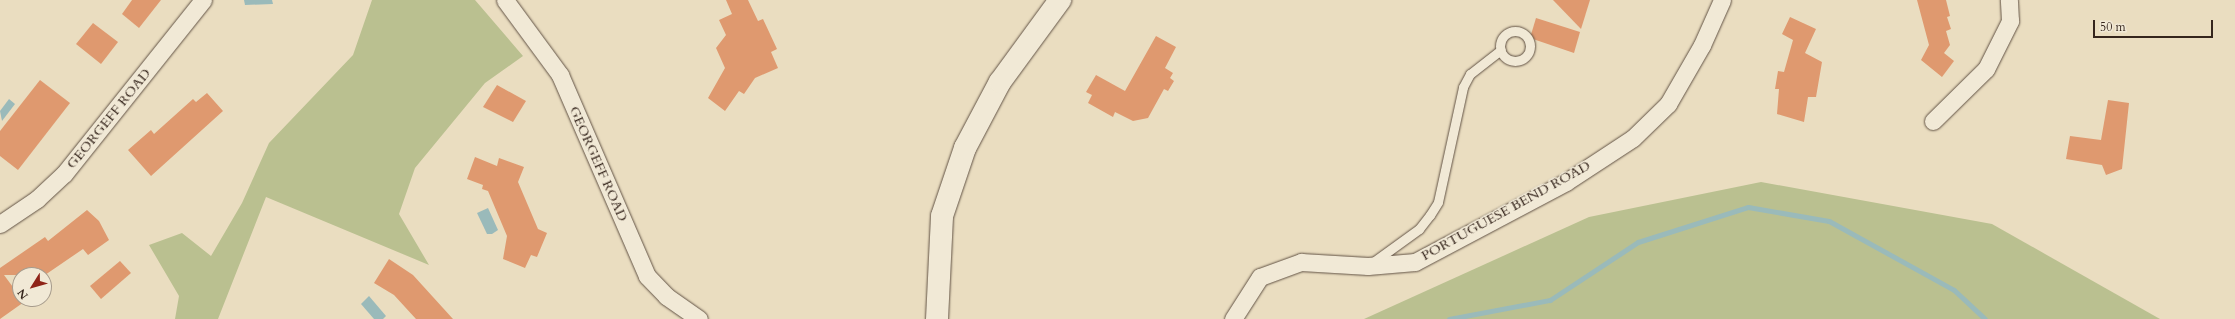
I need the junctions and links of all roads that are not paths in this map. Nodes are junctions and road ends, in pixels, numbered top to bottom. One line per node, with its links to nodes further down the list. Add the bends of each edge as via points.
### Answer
1 (204, 0): 8 (street, GEORGEFF ROAD, via 64,174 37,199)
2 (505, 0): 10 (street, GEORGEFF ROAD, via 560,76 647,276 666,296)
3 (1060, 0): 11 (street, via 1000,82 965,148 942,216)
4 (1722, 0): 9 (street, PORTUGUESE BEND ROAD, via 1702,45 1668,104 1633,138 1566,182 1415,262)
5 (2009, 0): 7 (street, via 2010,21 1986,69)
6 (1501, 50): 9 (lane, via 1470,74 1463,87 1438,202 1430,215 1419,229)
7 (1933, 120)
8 (0, 224)
9 (1368, 266): 12 (street, PORTUGUESE BEND ROAD, via 1301,262 1260,277)
10 (699, 319)
11 (937, 319)
12 (1233, 319)

